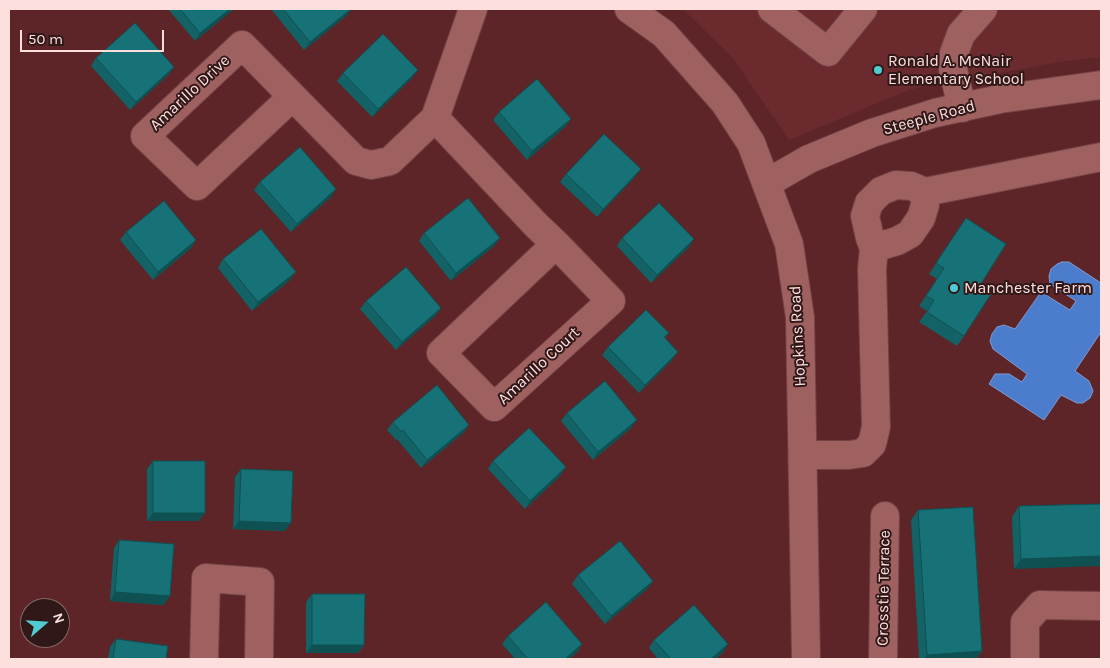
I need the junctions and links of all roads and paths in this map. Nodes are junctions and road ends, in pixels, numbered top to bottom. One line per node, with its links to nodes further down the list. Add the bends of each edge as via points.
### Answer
1 (473, 9): 9 (street, Amarillo Drive)
2 (629, 9): 11 (street, Hopkins Road, via 664,34 725,103 751,143)
3 (772, 9): 4 (street, via 828,52)
4 (863, 9)
5 (982, 9): 8 (street, via 961,34 954,53 953,69)
6 (1101, 85): 8 (street, Steeple Road, via 1000,99)
7 (292, 97): 7 (street, Amarillo Drive, via 197,186 145,136 242,45); 9 (street, Amarillo Drive, via 356,161 371,165 390,161)
8 (962, 108): 11 (street, Steeple Road, via 872,133 809,159)
9 (435, 118): 13 (street, Amarillo Court)
10 (1101, 157): 12 (street)
11 (767, 183): 15 (street, Hopkins Road, via 790,244 800,317)
12 (925, 192): 14 (street, via 921,218 910,234); 14 (street, via 911,186 896,185 881,191 869,203 865,216)
13 (556, 244): 13 (street, Amarillo Court, via 610,301 494,407 441,353)
14 (874, 248): 15 (street, via 876,427 872,444 864,453)
15 (802, 455): 20 (street, Hopkins Road)
16 (885, 516): 21 (street, Crosstie Terrace)
17 (1101, 606): 22 (street, via 1040,605 1025,622)
18 (204, 659): 19 (street, via 206,578 260,582)
19 (259, 659)
20 (806, 659)
21 (883, 659)
22 (1025, 659)

